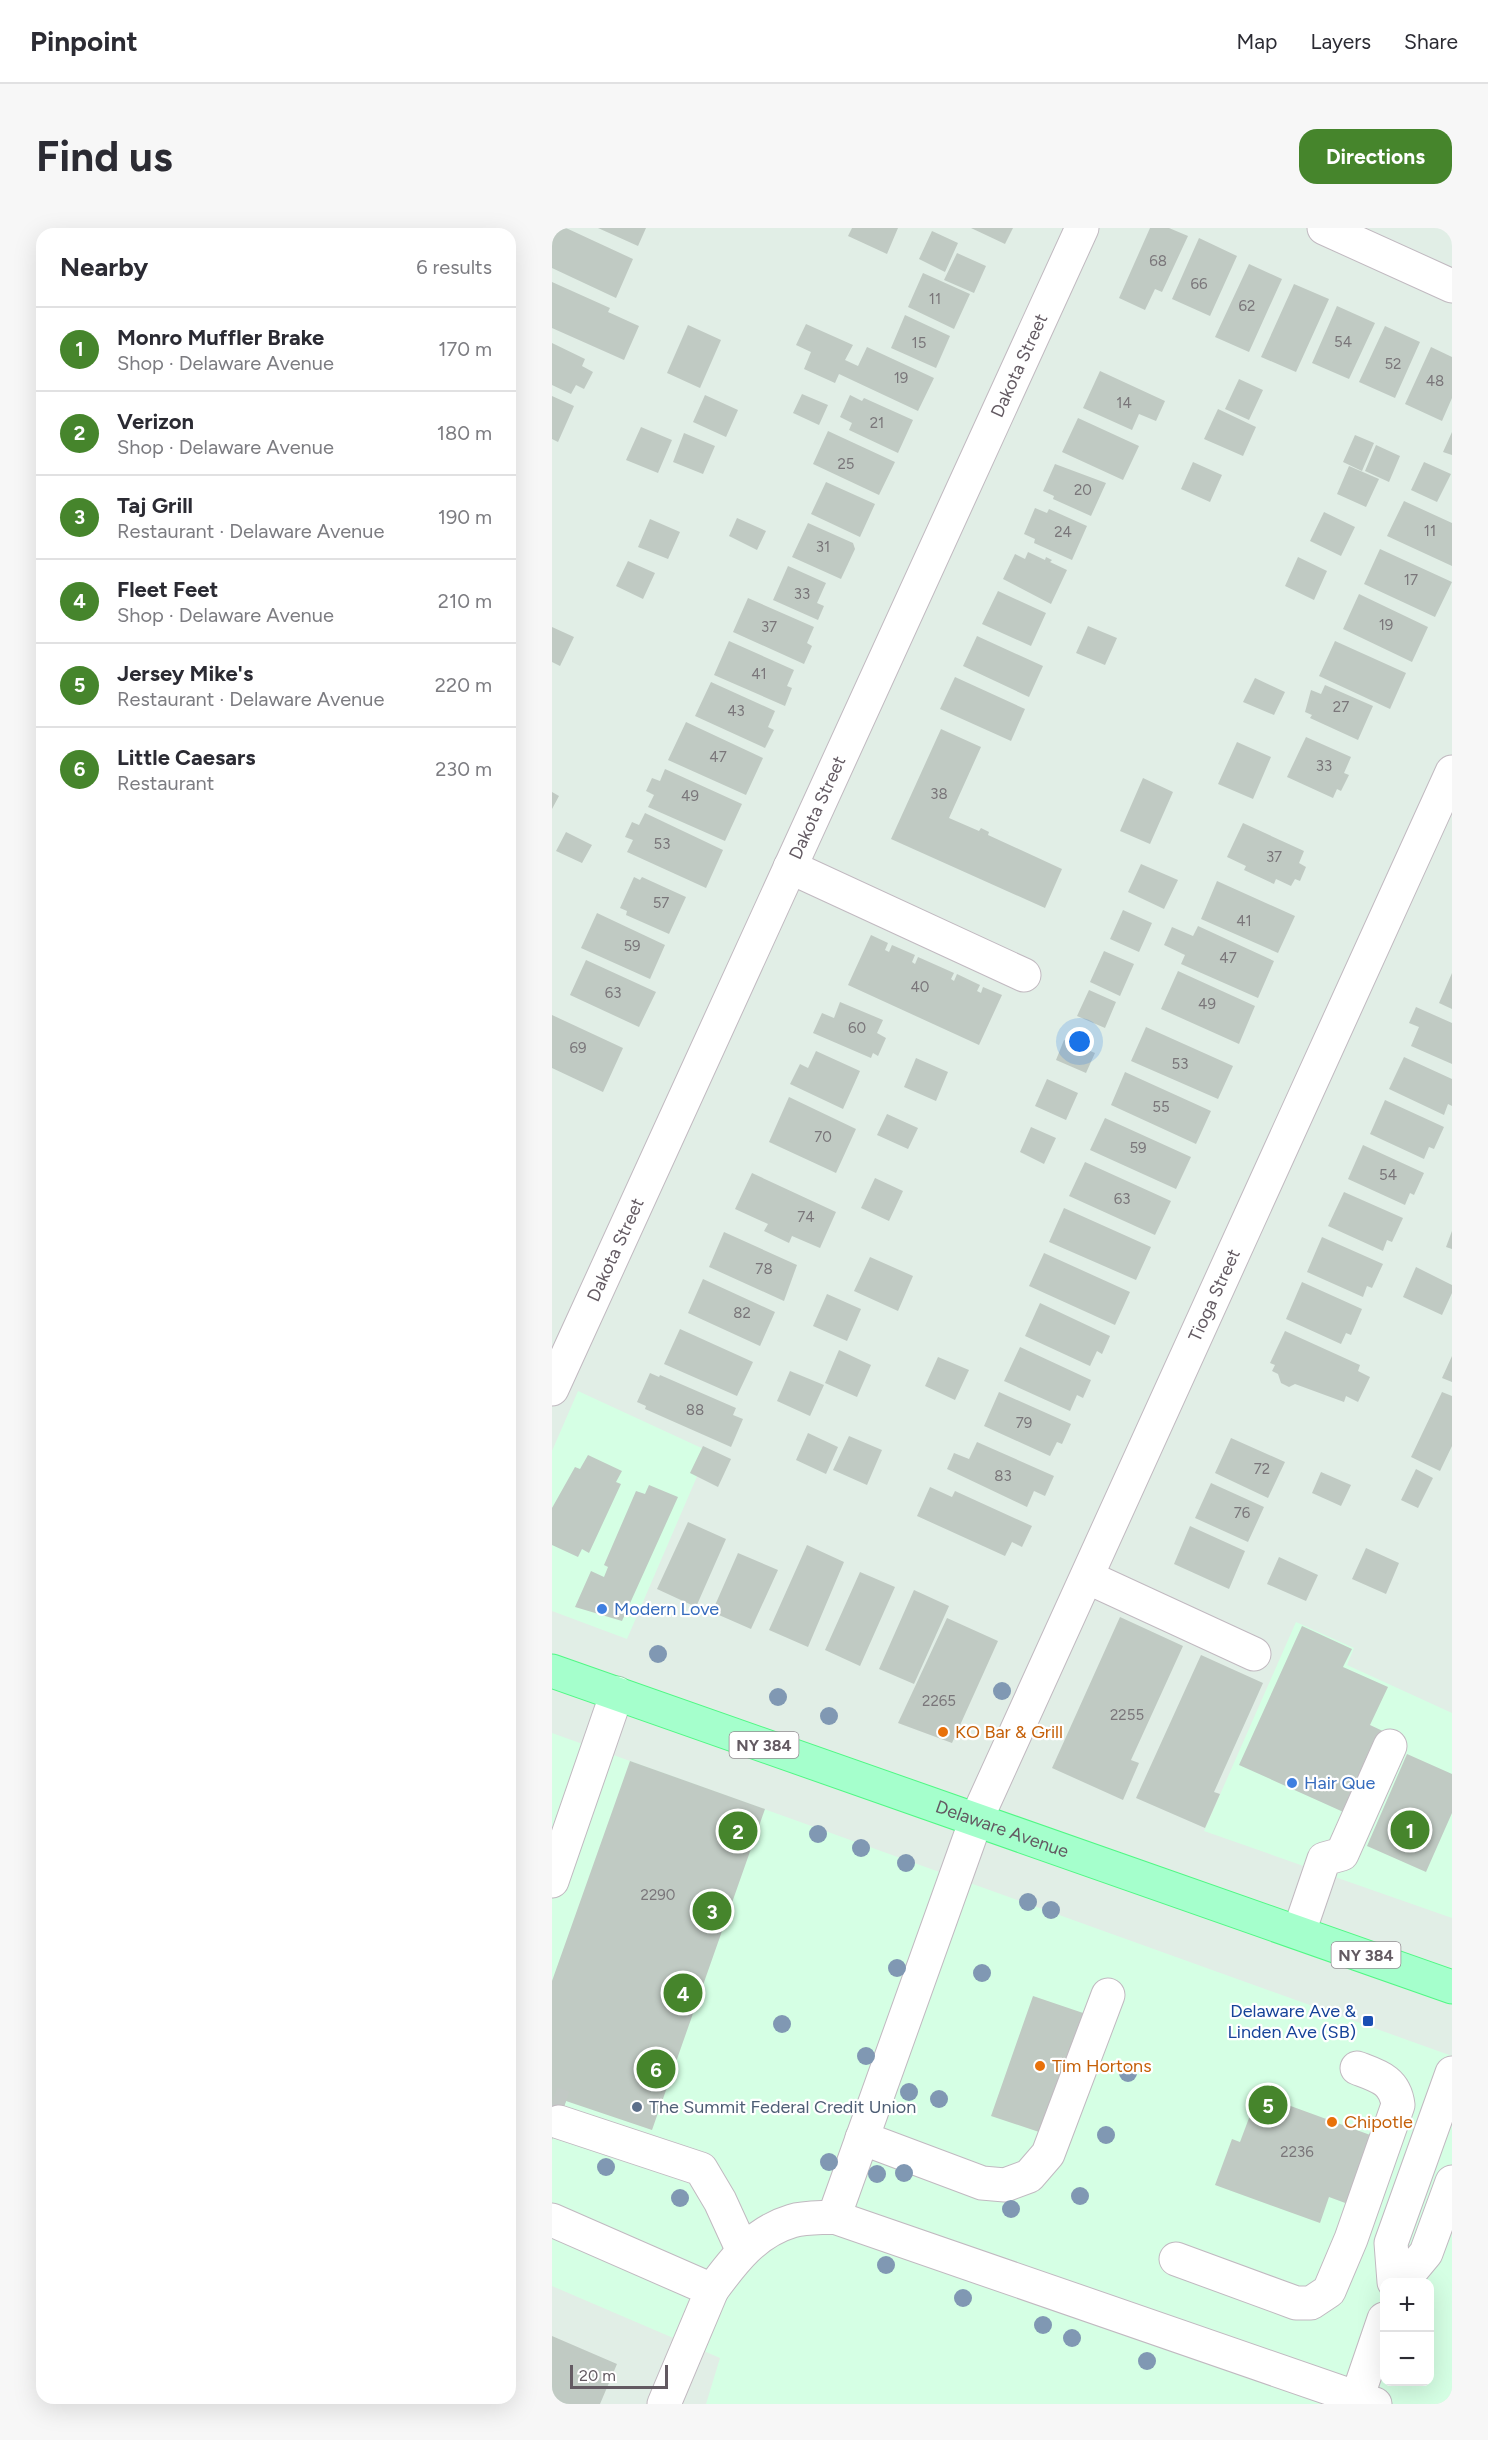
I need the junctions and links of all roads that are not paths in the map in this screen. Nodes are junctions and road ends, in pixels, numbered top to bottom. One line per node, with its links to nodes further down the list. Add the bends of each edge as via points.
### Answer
1 (1082, 228): 5 (street, Dakota Street)
2 (1324, 228): 3 (street)
3 (1452, 286)
4 (1452, 772): 8 (street, Tioga Street)
5 (790, 867): 6 (street); 7 (street, Dakota Street)
6 (1024, 975)
7 (552, 1389)
8 (1087, 1577): 9 (street); 13 (street, Tioga Street)
9 (1254, 1654)
10 (552, 1671): 11 (main road, Delaware Avenue / NY 384)
11 (617, 1693): 13 (main road, Delaware Avenue / NY 384); 14 (street)
12 (1390, 1746): 15 (street, via 1342,1854 1324,1859)
13 (976, 1820): 15 (main road, Delaware Avenue / NY 384); 21 (street, Tioga Street)
14 (552, 1881)
15 (1299, 1932): 16 (main road, Delaware Avenue / NY 384)
16 (1452, 1987)
17 (1108, 1995): 21 (street, via 1048,2154 1029,2176 1005,2185 982,2183)
18 (1357, 2068): 26 (street, via 1386,2080 1397,2094 1398,2105 1329,2290 1311,2303 1296,2303)
19 (1452, 2073): 27 (street, via 1391,2243)
20 (558, 2124): 25 (street, via 572,2110 596,2135 701,2169)
21 (862, 2138): 23 (street, Tioga Street)
22 (1452, 2182): 28 (street, via 1426,2253)
23 (834, 2217): 25 (street, via 793,2220); 31 (street)
24 (552, 2220): 29 (street)
25 (742, 2249): 29 (street)
26 (1176, 2259)
27 (1394, 2278)
28 (1406, 2278)
29 (712, 2290): 32 (street)
30 (1381, 2332): 31 (street)
31 (1366, 2401)
32 (664, 2404)

